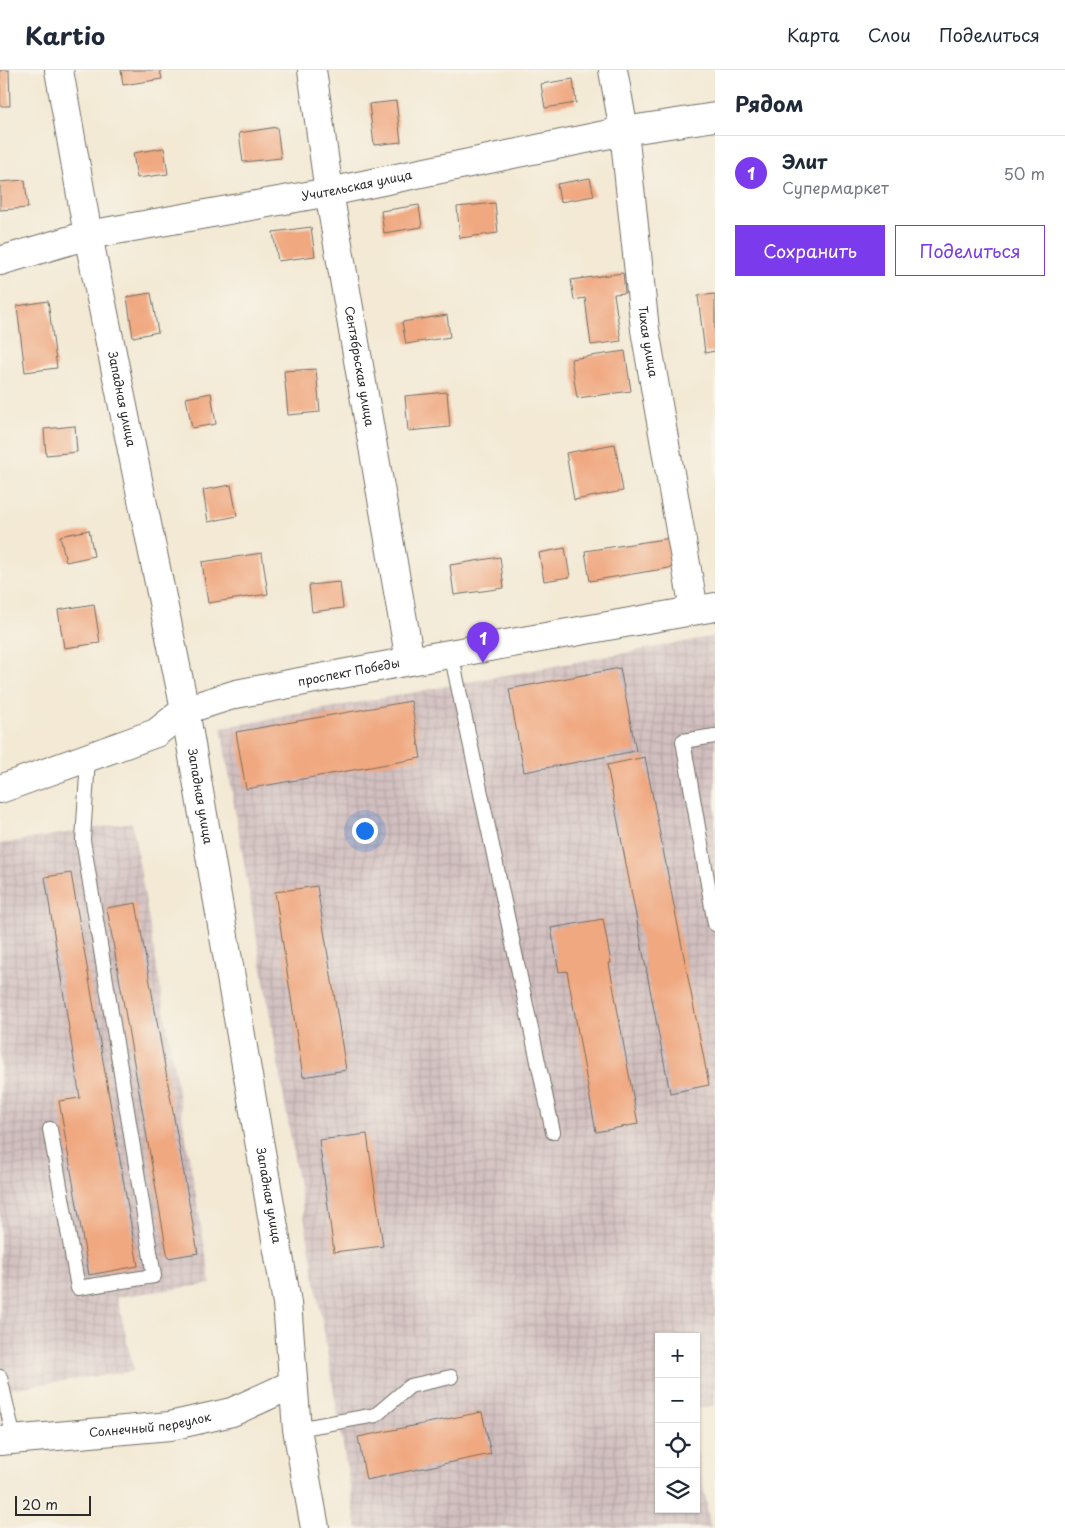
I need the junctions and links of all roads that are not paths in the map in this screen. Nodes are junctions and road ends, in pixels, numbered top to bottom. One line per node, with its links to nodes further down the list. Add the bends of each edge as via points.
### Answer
1 (59, 70): 7 (street, Западная улица)
2 (312, 70): 6 (street, Сентябрьская улица)
3 (613, 70): 5 (street, Тихая улица)
4 (715, 117): 5 (street, Учительская улица)
5 (624, 130): 6 (street, Учительская улица); 9 (street, Тихая улица, via 646,330)
6 (329, 192): 7 (street, Учительская улица); 11 (street, Сентябрьская улица)
7 (88, 235): 8 (street, Учительская улица); 12 (street, Западная улица)
8 (0, 261)
9 (704, 609): 10 (street, проспект Победы)
10 (451, 654): 11 (street, проспект Победы); 18 (lane)
11 (410, 661): 12 (street, проспект Победы, via 236,694)
12 (185, 710): 14 (street, проспект Победы, via 156,733); 21 (street, Западная улица, via 287,1303)
13 (715, 736): 16 (lane, via 683,741)
14 (88, 758): 15 (street, проспект Победы); 17 (lane, via 83,840 154,1276 78,1288)
15 (0, 789)
16 (715, 924)
17 (50, 1130)
18 (553, 1132)
19 (0, 1377): 23 (lane)
20 (451, 1377): 22 (lane, via 410,1386 376,1415)
21 (293, 1384): 22 (street, Западная улица); 23 (street, Солнечный переулок, via 232,1412 170,1426)
22 (296, 1429): 24 (street, Западная улица)
23 (7, 1440)
24 (315, 1528)

